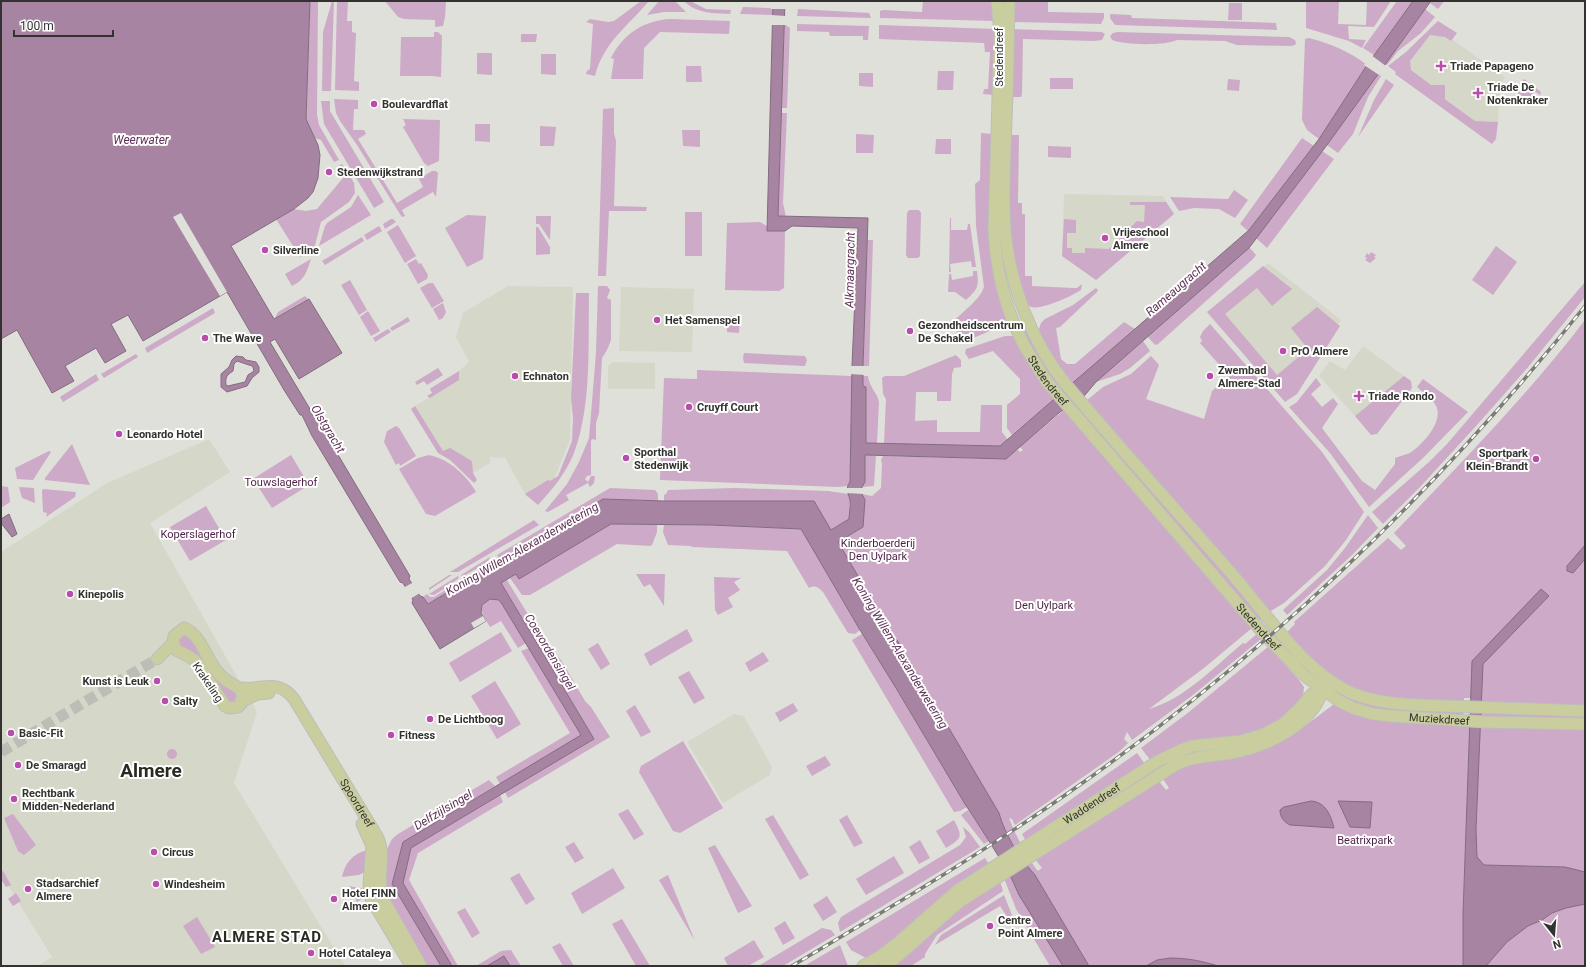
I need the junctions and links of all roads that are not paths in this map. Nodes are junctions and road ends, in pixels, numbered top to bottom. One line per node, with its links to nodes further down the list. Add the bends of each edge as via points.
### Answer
1 (997, 1): 4 (main road, Stedendreef, via 1000,37 995,256 1003,290 1017,330 1054,390 1078,419 1263,632)
2 (1009, 1): 3 (main road, Stedendreef, via 1004,207 1008,255 1020,300 1032,330 1048,360 1087,410 1280,631)
3 (1319, 672): 5 (main road, Stedendreef); 7 (main road)
4 (1305, 676): 7 (main road, Muziekdreef); 8 (main road)
5 (1338, 685): 7 (main road, Waddendreef); 12 (main road, Muziekdreef, via 1354,694 1403,704)
6 (240, 688): 10 (main road); 10 (main road, Krakeling, via 221,677 189,630 184,628 174,636 176,647 198,664 225,706 238,707); 16 (main road, Spoordreef, via 272,686 287,692 294,699 377,836 382,850 382,896)
7 (1322, 689): 8 (main road, Waddendreef); 9 (main road, Muziekdreef); 11 (main road)
8 (1308, 697): 14 (main road, Waddendreef, via 1283,724 1262,735 1241,741 1192,746 1158,761)
9 (1337, 700): 11 (main road); 13 (main road, Muziekdreef, via 1373,714 1458,721)
10 (243, 701): 15 (main road, Spoordreef, via 257,694 268,693 284,698 292,706 370,840 372,851 369,885 372,899)
11 (1317, 704): 14 (main road, Waddendreef, via 1293,728 1272,740 1243,750 1187,760)
12 (1585, 711)
13 (1585, 724)
14 (1035, 846): 17 (main road, Waddendreef, via 958,890 900,941); 18 (main road, Waddendreef, via 990,883 959,902)
15 (411, 966)
16 (421, 966)
17 (863, 966)
18 (884, 966)

